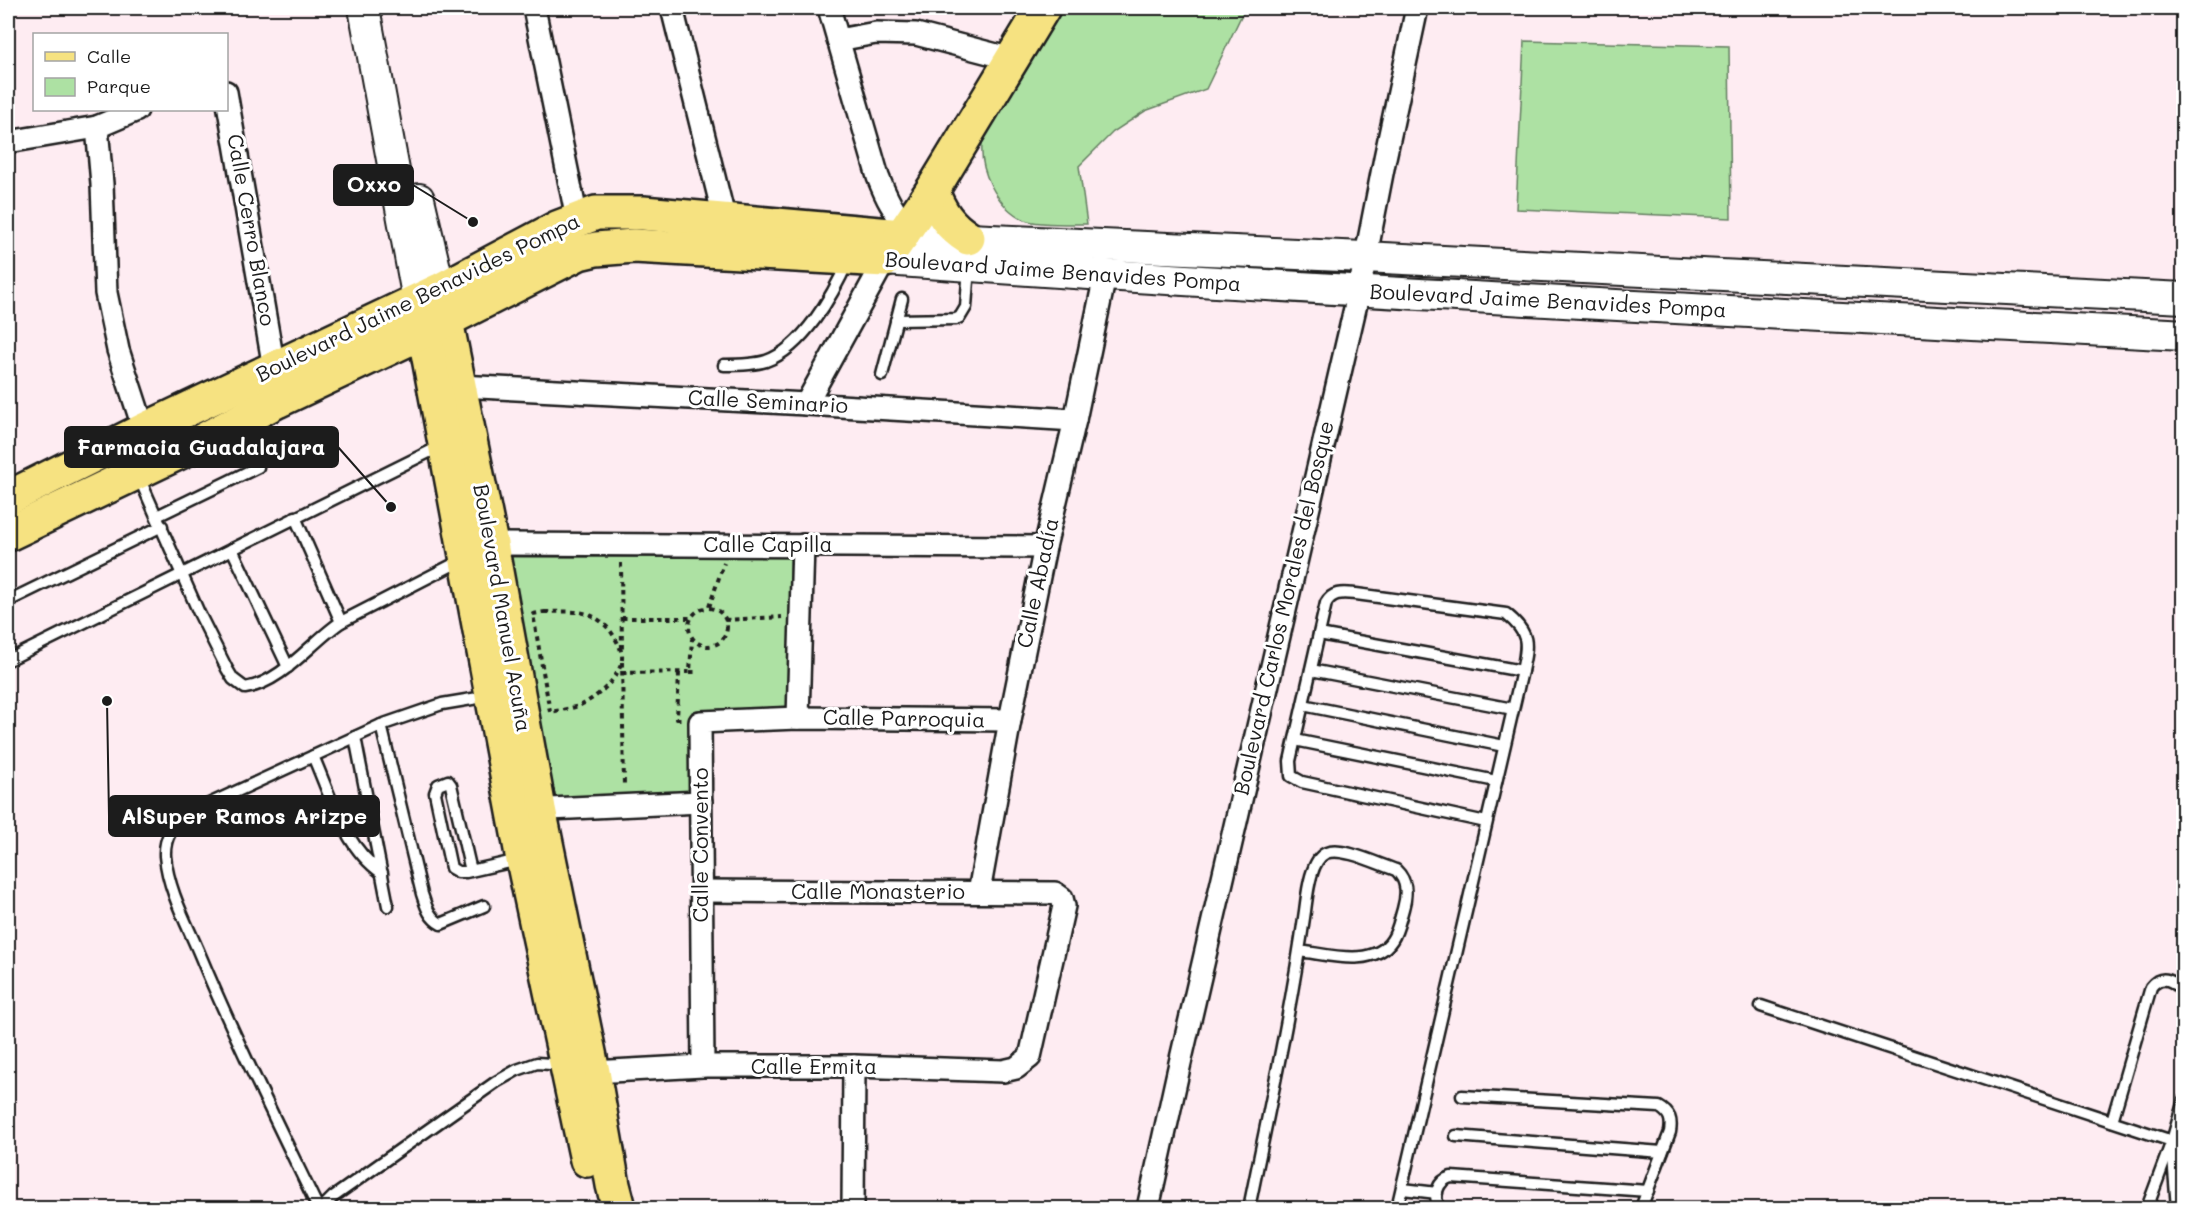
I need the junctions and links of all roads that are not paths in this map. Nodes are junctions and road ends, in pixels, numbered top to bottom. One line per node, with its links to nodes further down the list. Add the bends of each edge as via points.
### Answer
1 (364, 8): 25 (street, Boulevard Manuel Acuña)
2 (384, 8): 25 (street, Boulevard Manuel Acuña)
3 (534, 8): 15 (street)
4 (672, 8): 16 (street)
5 (829, 8): 8 (street)
6 (1043, 8): 9 (main road)
7 (1418, 8): 19 (street, Boulevard Carlos Morales del Bosque)
8 (838, 40): 9 (street, via 876,33 916,34); 17 (street, via 878,177 896,215)
9 (1012, 59): 14 (main road)
10 (228, 104): 29 (street, Calle Cerro Blanco)
11 (135, 111): 12 (street)
12 (97, 127): 13 (street); 34 (street, via 106,293)
13 (8, 142)
14 (932, 191): 17 (main road); 18 (main road)
15 (577, 219): 16 (main road, Boulevard Jaime Benavides Pompa, via 614,212); 25 (main road, Boulevard Jaime Benavides Pompa)
16 (725, 221): 17 (main road, Boulevard Jaime Benavides Pompa)
17 (898, 241): 18 (street, Boulevard Jaime Benavides Pompa); 20 (main road, Boulevard Jaime Benavides Pompa); 32 (street)
18 (968, 252): 19 (street, Boulevard Jaime Benavides Pompa); 21 (street, Boulevard Jaime Benavides Pompa); 26 (lane, via 966,307 960,318)
19 (1364, 257): 22 (street, Boulevard Carlos Morales del Bosque); 23 (street, Boulevard Jaime Benavides Pompa)
20 (849, 258): 25 (main road, Boulevard Jaime Benavides Pompa, via 634,246 596,249); 28 (lane, via 813,322 786,350 765,362)
21 (1105, 276): 22 (street, Boulevard Jaime Benavides Pompa); 33 (street, Calle Abadía)
22 (1359, 291): 27 (street, Boulevard Jaime Benavides Pompa); 96 (street, Boulevard Carlos Morales del Bosque)
23 (2184, 298)
24 (902, 299): 26 (lane)
25 (431, 311): 29 (main road, Boulevard Jaime Benavides Pompa); 31 (main road, Boulevard Manuel Acuña); 35 (main road, Boulevard Manuel Acuña); 37 (main road, Boulevard Jaime Benavides Pompa, via 277,401)
26 (896, 320): 30 (lane)
27 (2184, 335)
28 (724, 365)
29 (274, 368): 34 (main road, Boulevard Jaime Benavides Pompa)
30 (882, 375)
31 (460, 386): 32 (street, Calle Seminario); 46 (main road, Boulevard Manuel Acuña)
32 (806, 404): 33 (street, Calle Seminario)
33 (1075, 420): 44 (street, Calle Abadía)
34 (132, 436): 38 (main road, Boulevard Jaime Benavides Pompa); 39 (main road, via 74,485)
35 (444, 444): 40 (lane); 46 (main road, Boulevard Manuel Acuña)
36 (258, 467): 41 (lane)
37 (137, 472): 39 (main road, Boulevard Jaime Benavides Pompa); 41 (lane)
38 (8, 497)
39 (60, 510): 42 (main road, Boulevard Jaime Benavides Pompa)
40 (295, 517): 45 (lane); 49 (lane)
41 (159, 521): 47 (lane); 48 (lane)
42 (8, 534)
43 (803, 545): 44 (street, Calle Capilla); 46 (street, Calle Capilla, via 621,544); 58 (street)
44 (1045, 547): 59 (street, Calle Abadía)
45 (232, 549): 47 (lane); 52 (lane)
46 (478, 551): 49 (lane); 55 (main road, Boulevard Manuel Acuña)
47 (182, 574): 51 (lane); 52 (lane, via 238,684 253,686)
48 (8, 601)
49 (341, 622): 52 (lane)
50 (1319, 634): 53 (lane); 54 (lane); 54 (lane, via 1326,603 1341,593 1506,614 1527,640)
51 (8, 660)
52 (288, 667)
53 (1311, 670): 56 (lane); 57 (lane)
54 (1522, 671): 57 (lane)
55 (505, 695): 60 (lane, via 442,704); 67 (main road, Boulevard Manuel Acuña)
56 (1303, 705): 62 (lane); 63 (lane)
57 (1513, 709): 63 (lane)
58 (798, 718): 59 (street, Calle Parroquia); 66 (street, Calle Convento, via 700,722)
59 (1010, 720): 73 (street, Calle Abadía)
60 (381, 725): 61 (lane); 75 (lane, via 430,915 441,924)
61 (356, 737): 64 (lane); 71 (lane)
62 (1294, 740): 65 (lane); 68 (lane, via 1289,767 1296,779)
63 (1504, 746): 65 (lane)
64 (313, 756): 71 (lane, via 351,841 365,860); 92 (lane, via 187,814 174,825 166,840 165,855 176,896 230,1025)
65 (1496, 781): 68 (lane)
66 (701, 802): 67 (street); 72 (street, Calle Convento)
67 (526, 810): 69 (main road, Boulevard Manuel Acuña)
68 (1486, 822): 89 (lane)
69 (536, 857): 70 (lane); 82 (main road, Boulevard Manuel Acuña)
70 (471, 871): 70 (lane, via 454,871 448,863 435,793 445,781 451,785)
71 (382, 873): 74 (lane)
72 (700, 891): 73 (street, Calle Monasterio); 80 (street, Calle Convento)
73 (979, 892): 79 (street, Calle Monasterio, via 1055,893 1062,898 1064,906)
74 (388, 906)
75 (484, 906)
76 (1299, 951): 76 (lane, via 1355,958 1380,952 1392,940 1402,914 1406,892 1402,876 1396,870 1344,852 1325,853 1314,868 1308,888); 97 (lane)
77 (2184, 993): 85 (lane, via 2166,979 2151,987)
78 (1761, 1006): 85 (lane)
79 (1029, 1056): 81 (street, Calle Ermita, via 1016,1068 1003,1071)
80 (704, 1066): 81 (street, Calle Ermita); 82 (street, Calle Ermita)
81 (854, 1066): 95 (street)
82 (580, 1069): 92 (lane, via 537,1063 517,1070); 93 (main road, Boulevard Manuel Acuña); 94 (main road, Boulevard Manuel Acuña)
83 (1462, 1096): 88 (lane, via 1659,1107 1666,1110 1672,1124)
84 (2184, 1100): 87 (lane)
85 (2112, 1121): 87 (lane)
86 (1455, 1136): 88 (lane)
87 (2172, 1141): 101 (lane); 102 (lane)
88 (1662, 1152): 90 (lane)
89 (1403, 1189): 91 (lane); 98 (lane)
90 (1648, 1191): 91 (lane, via 1463,1177 1441,1181); 100 (lane)
91 (1437, 1193): 99 (lane)
92 (320, 1209)
93 (599, 1209)
94 (619, 1209)
95 (853, 1209)
96 (1148, 1209)
97 (1249, 1209)
98 (1397, 1209)
99 (1439, 1209)
100 (1641, 1209)
101 (2147, 1209)
102 (2177, 1209)

